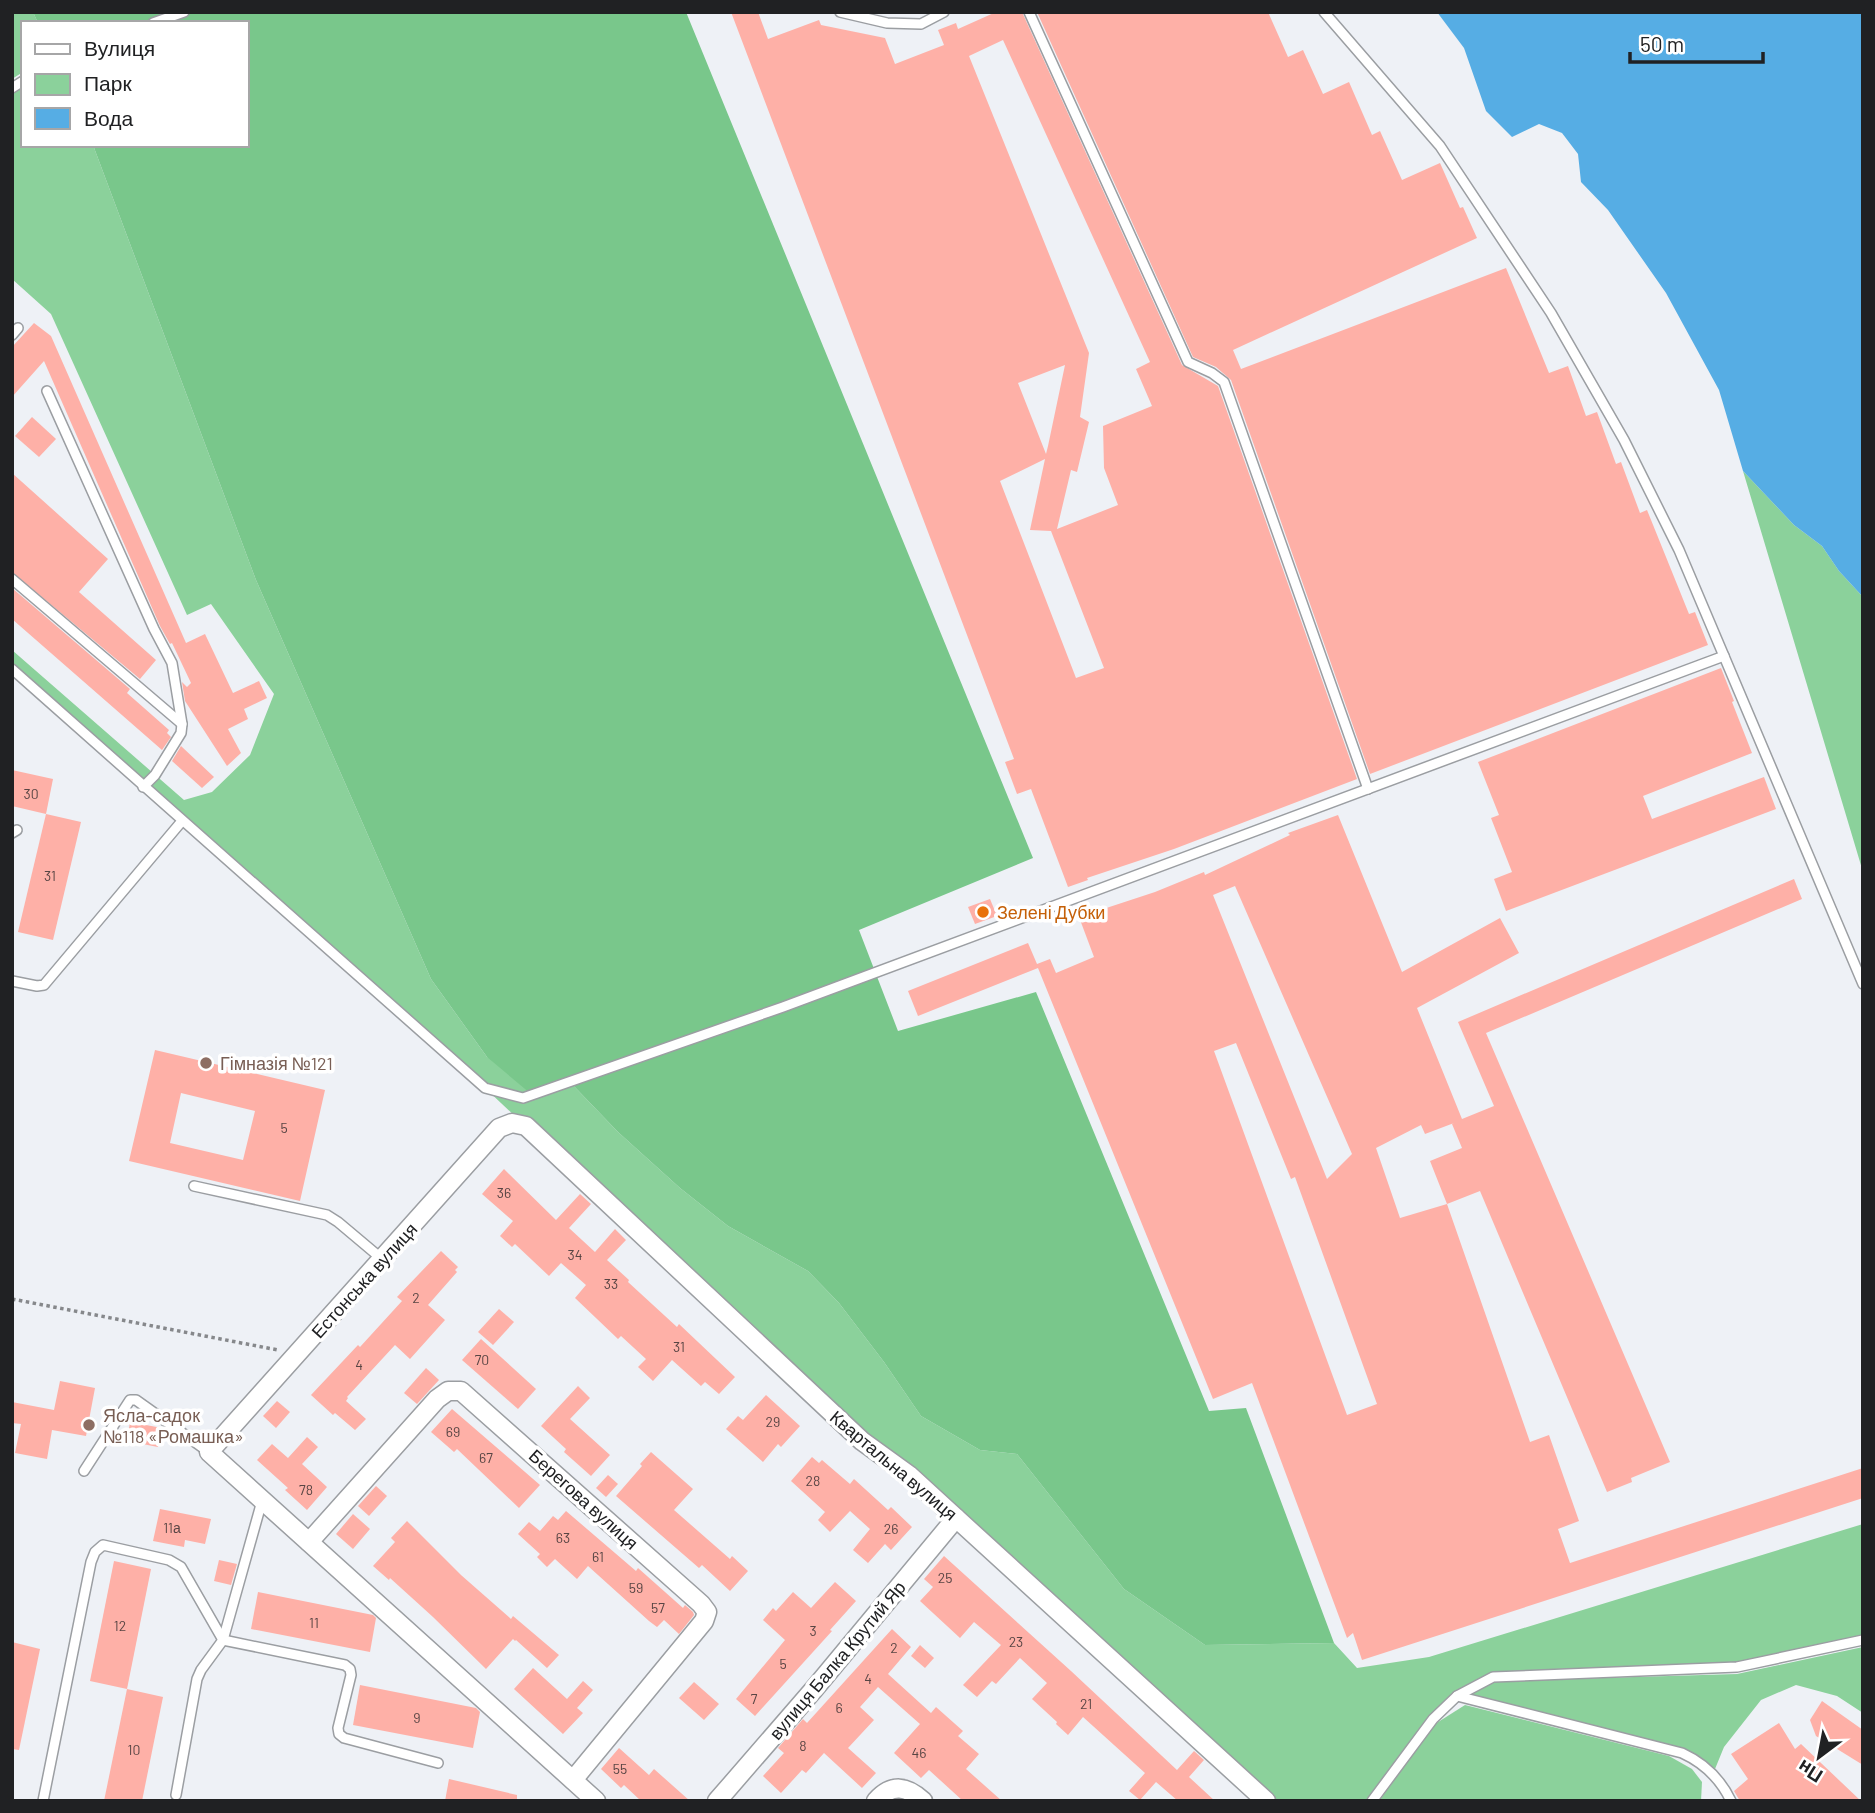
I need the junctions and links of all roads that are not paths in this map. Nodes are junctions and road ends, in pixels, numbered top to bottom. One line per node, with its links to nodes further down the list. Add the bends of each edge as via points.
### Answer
1 (184, 12): 6 (lane)
2 (840, 12): 3 (lane, via 887,23 921,24)
3 (944, 12)
4 (1030, 12): 13 (lane, via 1188,362 1224,382)
5 (1324, 12): 9 (lane, via 1440,146 1551,313 1624,440 1679,550)
6 (159, 21)
7 (47, 391): 11 (lane, via 172,663)
8 (12, 579): 11 (lane)
9 (1724, 656): 13 (lane); 16 (lane)
10 (12, 669): 12 (lane)
11 (183, 724): 12 (lane)
12 (143, 787): 14 (lane)
13 (1368, 789): 14 (lane, via 783,1007 523,1097 485,1087)
14 (182, 821): 15 (lane, via 44,985)
15 (12, 981)
16 (1863, 984)
17 (526, 1126): 19 (street, Естонська вулиця, via 512,1123 499,1128); 23 (street, Квартальна вулиця, via 863,1441)
18 (194, 1186): 19 (lane, via 327,1215)
19 (382, 1259): 20 (street, Естонська вулиця)
20 (209, 1452): 21 (lane, via 130,1400); 22 (street)
21 (84, 1471)
22 (262, 1501): 24 (street); 25 (lane)
23 (956, 1518): 33 (street, вулиця Балка Крутий Яр); 36 (street, Квартальна вулиця)
24 (309, 1542): 29 (street); 29 (street, Берегова вулиця, via 436,1399 448,1391 461,1391 701,1604 707,1612 704,1621)
25 (223, 1640): 28 (lane, via 345,1665 351,1675 339,1734); 30 (lane, via 197,1679); 31 (lane, via 181,1567 103,1545 95,1552)
26 (1863, 1640): 27 (lane, via 1737,1667 1493,1677)
27 (1457, 1696): 37 (lane, via 1433,1719); 38 (lane, via 1682,1753 1705,1766)
28 (438, 1763)
29 (573, 1780): 32 (street)
30 (176, 1795)
31 (43, 1801)
32 (596, 1801)
33 (717, 1801)
34 (876, 1801): 35 (street, via 898,1787 912,1790)
35 (923, 1801)
36 (1266, 1801)
37 (1372, 1801)
38 (1731, 1801)

